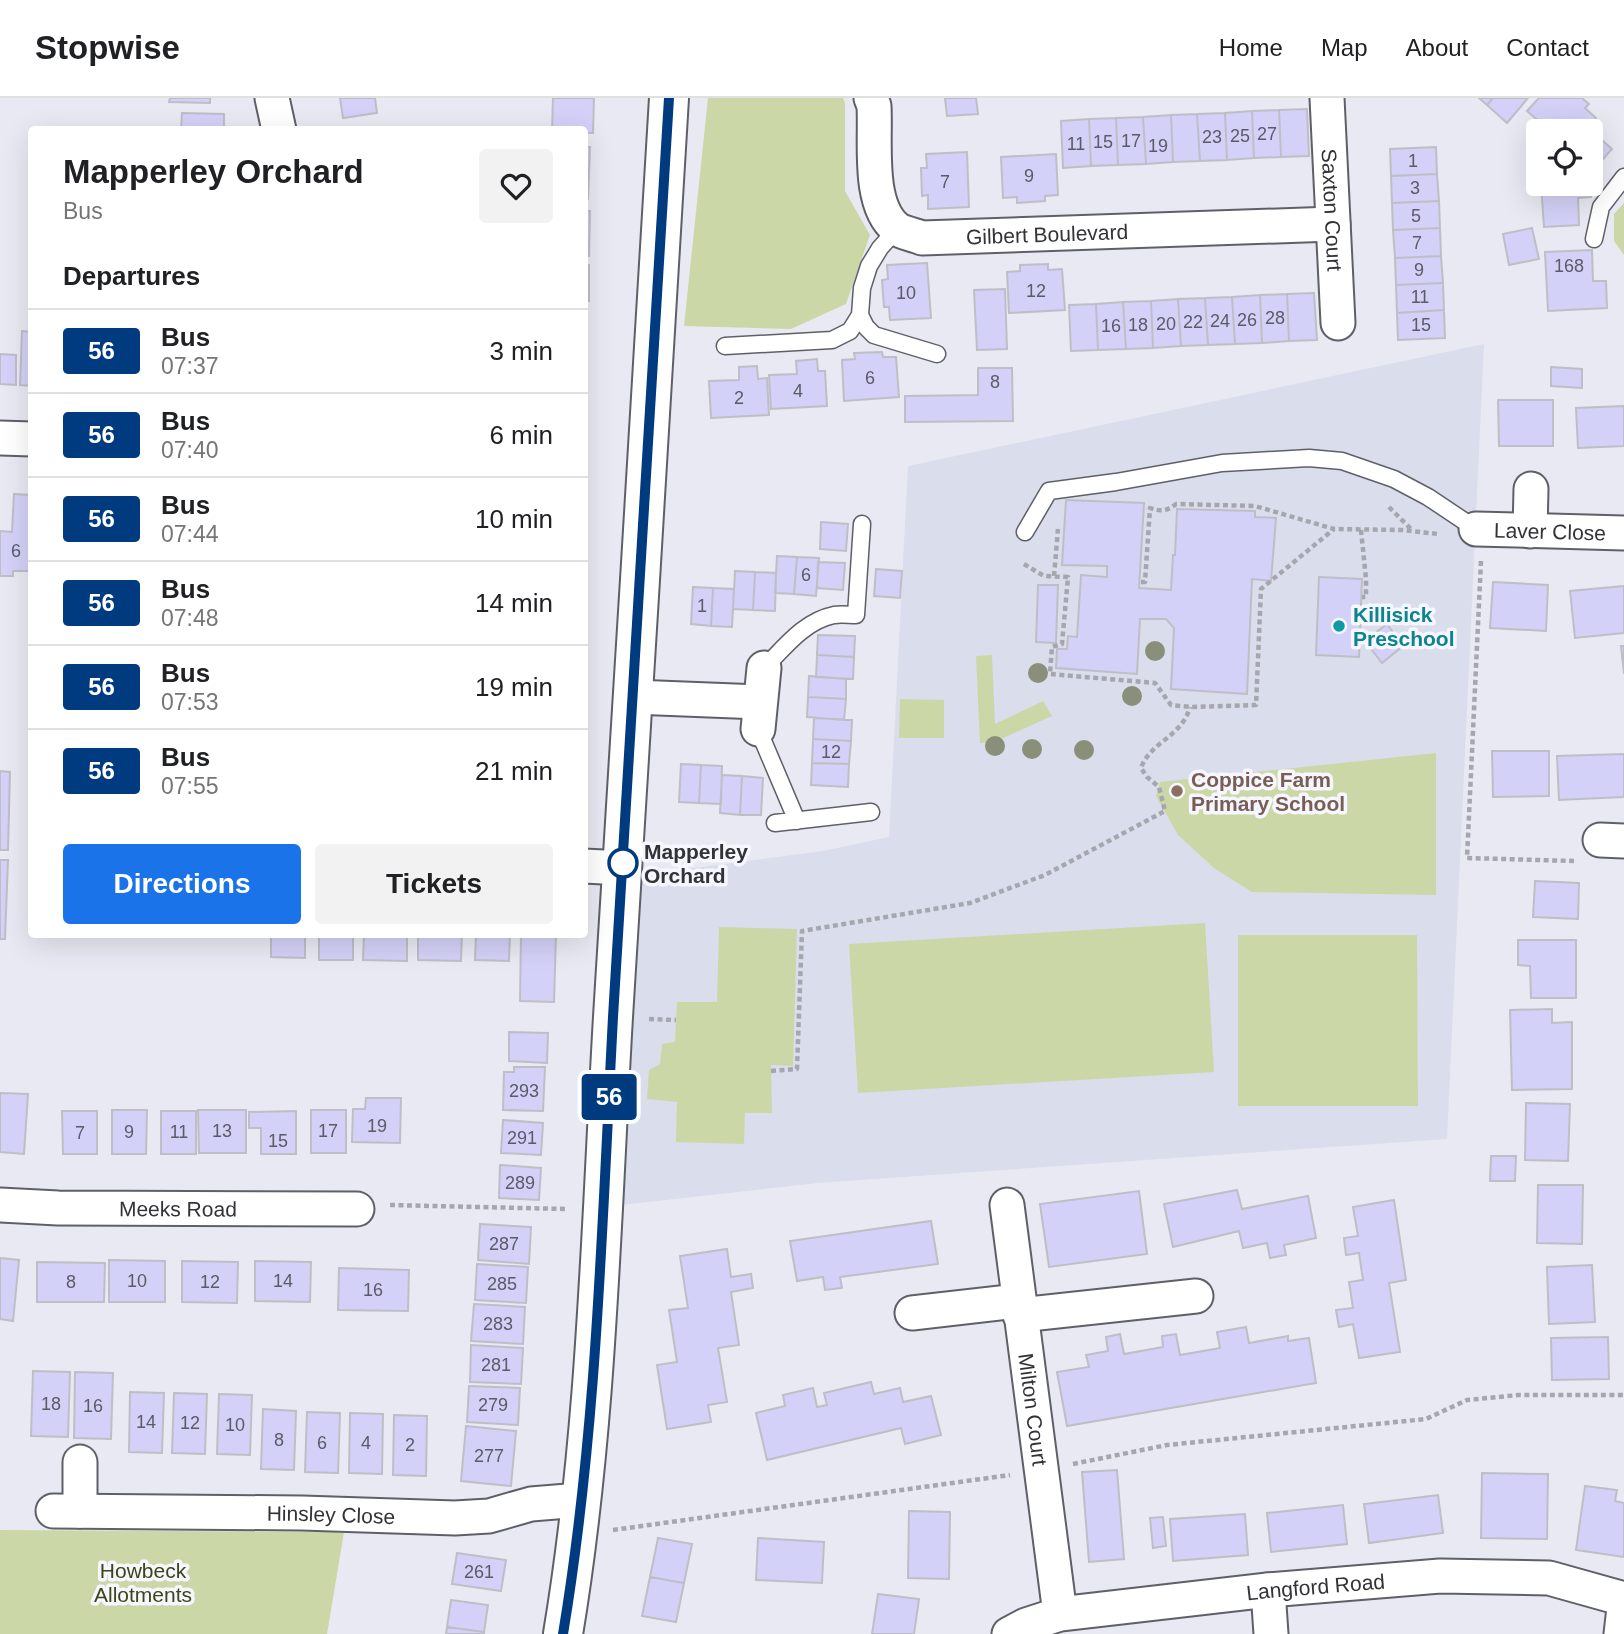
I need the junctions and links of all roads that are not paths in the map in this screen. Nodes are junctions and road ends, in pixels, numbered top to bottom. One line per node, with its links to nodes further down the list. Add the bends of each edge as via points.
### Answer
1 (272, 98): 5 (street)
2 (669, 98): 23 (street)
3 (871, 98): 8 (street, via 877,189 883,210)
4 (1327, 98): 7 (street, Saxton Court)
5 (278, 126)
6 (1624, 177): 9 (lane, via 1601,207)
7 (1334, 224): 8 (street, Gilbert Boulevard, via 942,239); 11 (street, Saxton Court)
8 (897, 229): 10 (lane, via 869,265)
9 (1594, 239)
10 (860, 315): 12 (lane, via 850,331 832,340); 13 (lane, via 874,335)
11 (1338, 323)
12 (725, 346)
13 (937, 354)
14 (0, 438): 15 (street)
15 (28, 439)
16 (1531, 489): 19 (street)
17 (862, 524): 22 (lane, via 856,615 834,615 817,622)
18 (1479, 529): 19 (street, Laver Close); 20 (lane, via 1394,479 1342,461 1288,458 1222,463 1049,491)
19 (1530, 531): 21 (street, Laver Close)
20 (1025, 532)
21 (1624, 533)
22 (764, 668): 24 (street)
23 (633, 697): 24 (street); 29 (street)
24 (759, 715): 26 (lane)
25 (871, 812): 26 (lane)
26 (797, 821): 27 (lane)
27 (775, 823)
28 (588, 866): 29 (street)
29 (623, 868): 37 (street, via 596,1336)
30 (0, 1205): 32 (street, Meeks Road)
31 (1007, 1205): 34 (street, Milton Court)
32 (357, 1208)
33 (1196, 1296): 34 (street)
34 (1019, 1308): 35 (street); 41 (street, Milton Court)
35 (912, 1313)
36 (80, 1462): 37 (street, Hinsley Close, via 66,1511 454,1518 489,1516 531,1504)
37 (579, 1518): 42 (street)
38 (1268, 1590): 39 (street, Langford Road, via 1479,1575 1549,1578); 41 (street, Langford Road); 44 (street)
39 (1624, 1599)
40 (1624, 1608): 45 (street)
41 (1059, 1614): 43 (street, Langford Road)
42 (563, 1634)
43 (1009, 1634)
44 (1272, 1634)
45 (1621, 1634)

